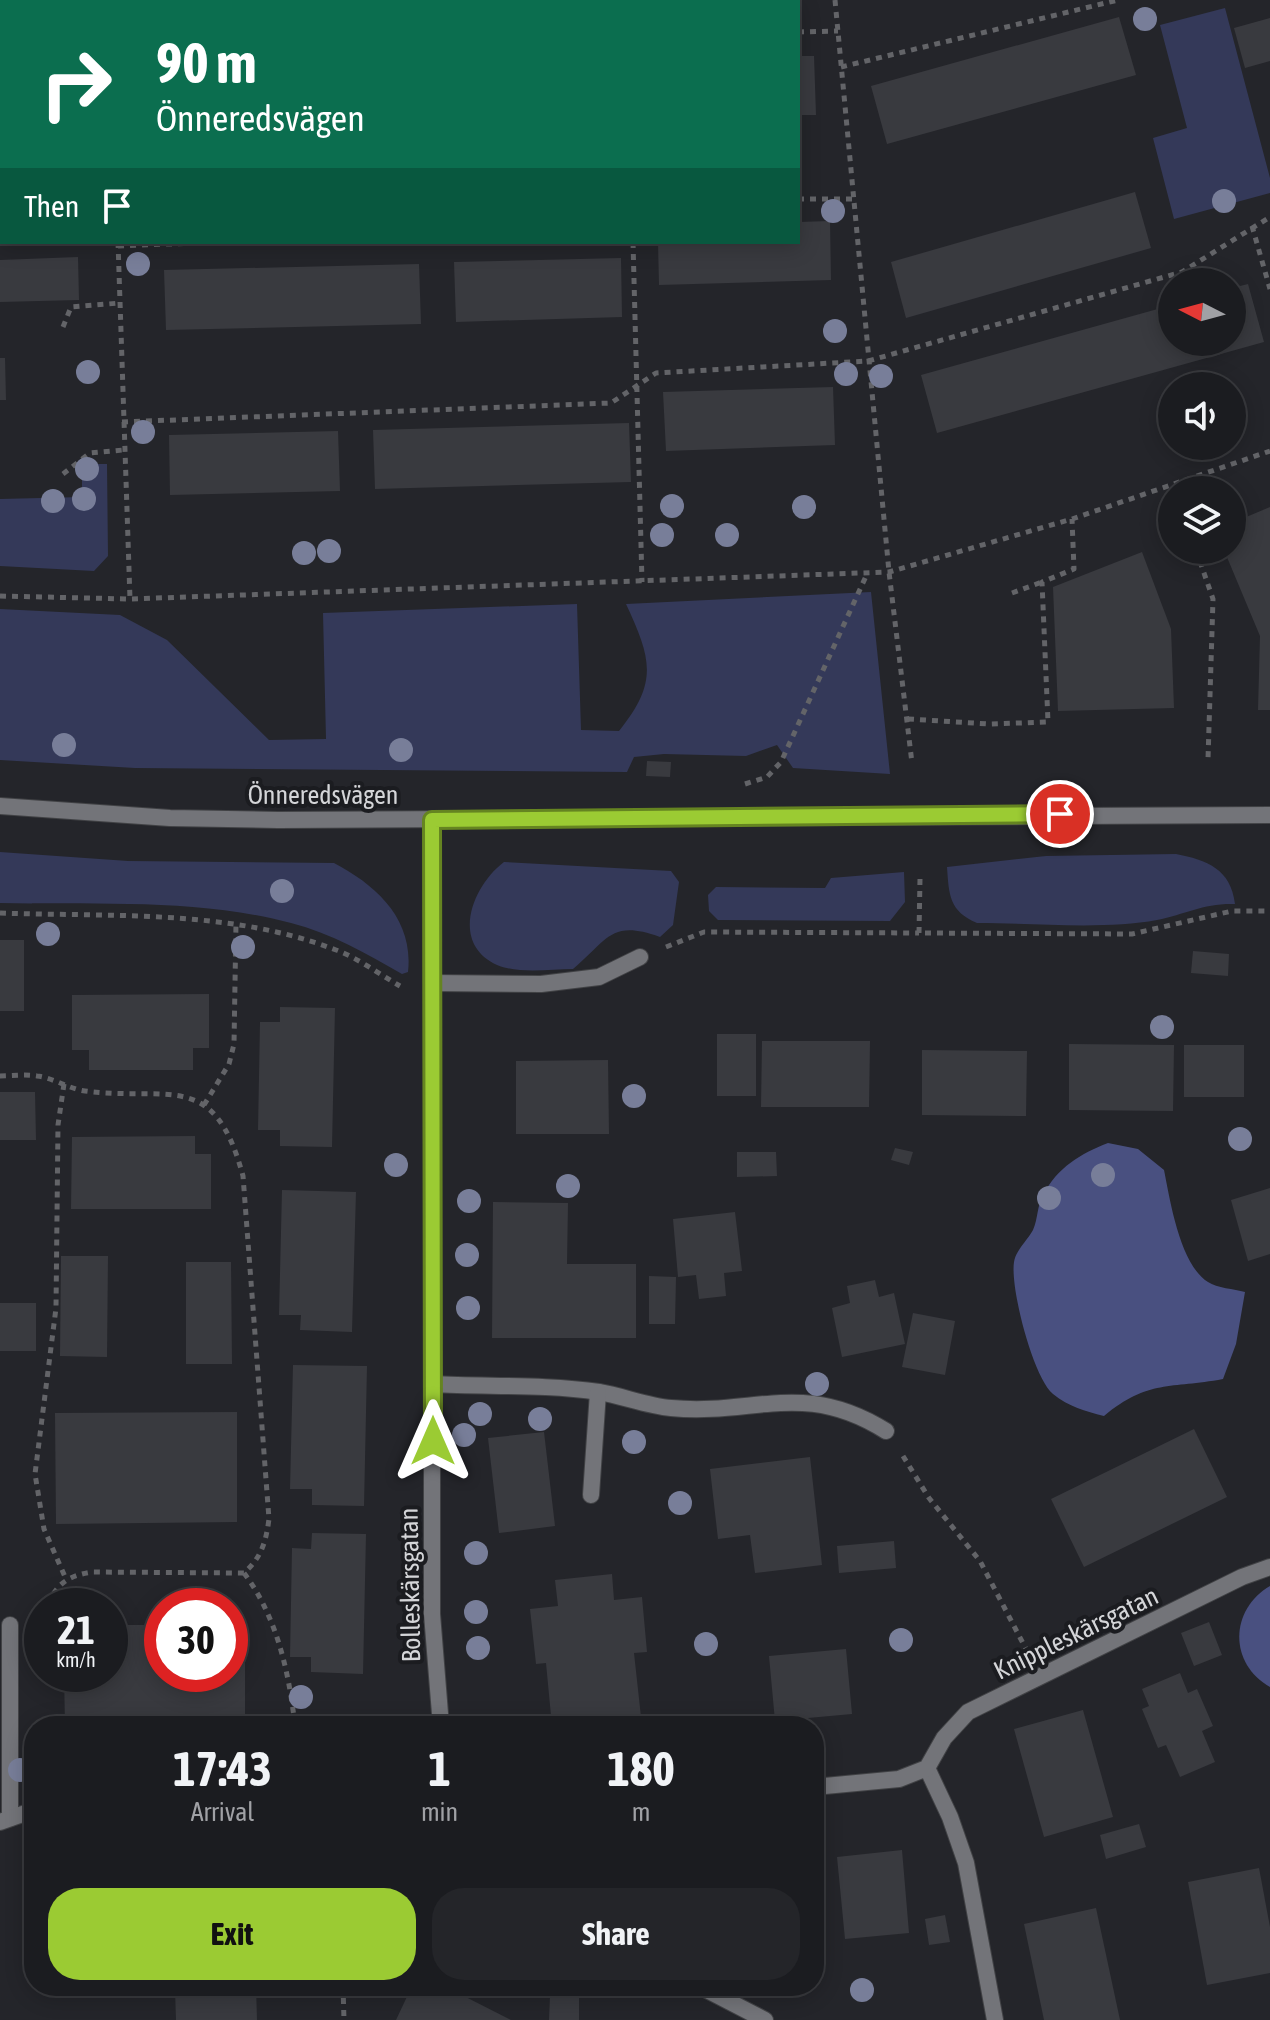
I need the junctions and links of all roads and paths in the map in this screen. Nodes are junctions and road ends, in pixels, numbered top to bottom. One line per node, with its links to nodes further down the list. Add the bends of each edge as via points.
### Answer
1 (835, 0): 3 (path)
2 (1118, 0): 5 (path)
3 (838, 31): 4 (path); 5 (path)
4 (800, 32)
5 (841, 67): 7 (path)
6 (800, 199): 7 (path)
7 (853, 199): 15 (path)
8 (1270, 217): 9 (path)
9 (1252, 226): 12 (path); 15 (path, via 1182,272)
10 (118, 244): 13 (path)
11 (633, 244): 16 (path)
12 (1270, 289)
13 (120, 303): 14 (path, via 71,307); 17 (path)
14 (63, 327)
15 (868, 361): 16 (path, via 656,373); 25 (path)
16 (635, 387): 17 (path, via 611,403); 27 (path)
17 (122, 422): 18 (path)
18 (123, 450): 20 (path, via 90,453); 31 (path)
19 (1270, 451): 21 (path)
20 (63, 474)
21 (1205, 476)
22 (1158, 493): 23 (path)
23 (1072, 519): 25 (path); 28 (path, via 1074,569)
24 (1201, 564): 33 (path, via 1213,599)
25 (889, 572): 26 (path); 32 (path)
26 (867, 574): 27 (path); 35 (path, via 781,762 767,777)
27 (642, 582): 31 (path)
28 (1042, 582): 29 (path); 32 (path, via 1048,722)
29 (1012, 593)
30 (0, 596): 31 (path)
31 (130, 599)
32 (908, 719): 34 (path)
33 (1208, 759)
34 (912, 763)
35 (744, 785)
36 (0, 806): 38 (street, Önneredsvägen, via 170,818)
37 (1270, 815): 38 (street, Önneredsvägen)
38 (432, 820): 45 (street, Bolleskärsgatan)
39 (920, 879): 43 (path)
40 (1270, 911): 43 (path, via 1232,911 1132,934)
41 (0, 913): 42 (path)
42 (236, 923): 46 (path, via 339,951); 49 (path, via 234,1044 229,1064)
43 (919, 933): 44 (path, via 704,932)
44 (640, 957): 45 (street, via 599,977 541,984)
45 (433, 983): 46 (street, Bolleskärsgatan)
46 (432, 1004): 50 (street, Bolleskärsgatan)
47 (0, 1076): 48 (path, via 38,1076)
48 (64, 1084): 49 (path, via 82,1091 169,1093); 56 (path, via 58,1125 56,1308 35,1474 44,1529)
49 (204, 1105): 55 (path, via 234,1143 243,1176 269,1519 265,1545)
50 (433, 1384): 51 (street); 61 (street, Bolleskärsgatan, via 432,1614)
51 (598, 1392): 52 (street, via 672,1408 760,1402 832,1405); 53 (street)
52 (886, 1431): 59 (path, via 929,1498 980,1561)
53 (591, 1495)
54 (1270, 1567): 59 (street, Knippleskärsgatan)
55 (244, 1573): 56 (path, via 92,1572); 60 (path, via 262,1597 275,1631)
56 (67, 1579): 57 (path)
57 (55, 1588)
58 (10, 1625): 65 (street)
59 (1041, 1678): 62 (street, Knippleskärsgatan, via 968,1712 944,1738)
60 (294, 1716)
61 (440, 1716)
62 (927, 1768): 63 (street, via 899,1779); 70 (street, via 966,1863)
63 (824, 1786)
64 (24, 1813): 65 (street)
65 (5, 1820)
66 (343, 1996): 68 (path)
67 (718, 1996): 69 (street)
68 (344, 2020)
69 (765, 2020)
70 (995, 2020)

